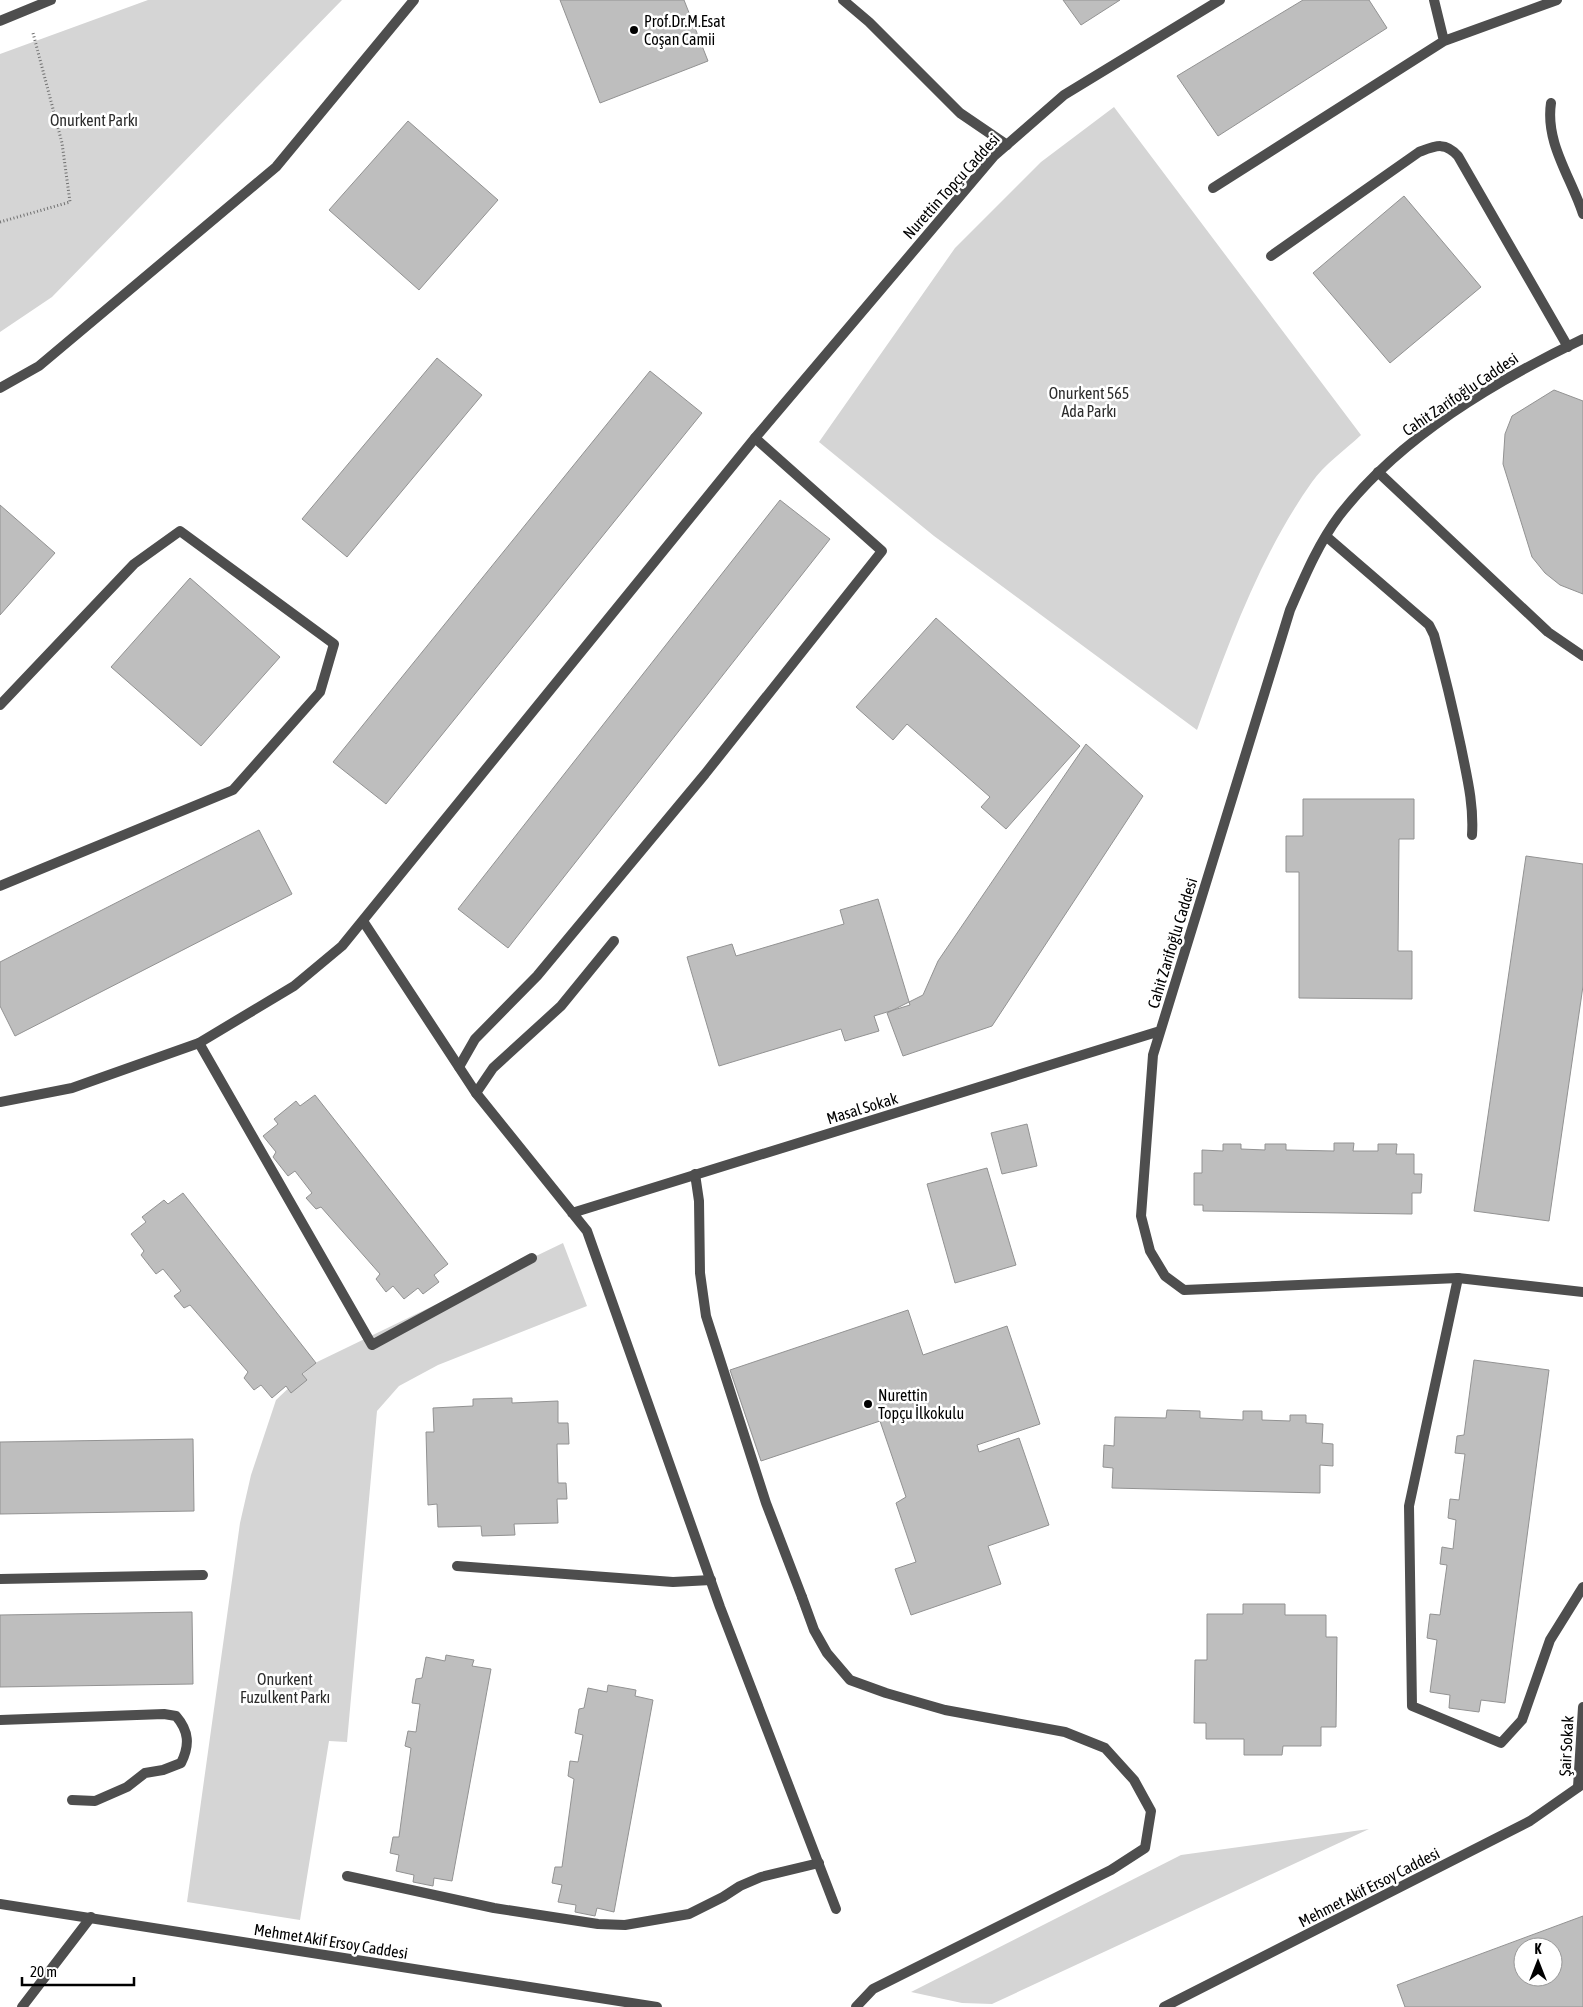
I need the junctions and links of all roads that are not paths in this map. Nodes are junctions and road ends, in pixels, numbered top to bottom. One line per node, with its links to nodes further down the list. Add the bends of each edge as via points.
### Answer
1 (51, 0): 7 (street)
2 (414, 0): 16 (street, via 276,167 39,366)
3 (843, 0): 10 (street, via 960,113)
4 (1220, 0): 10 (street, Nurettin Topçu Caddesi, via 1064,95)
5 (1434, 0): 8 (street)
6 (1557, 0): 8 (street)
7 (0, 21)
8 (1444, 42): 11 (street)
9 (1551, 103): 12 (street, via 1551,136)
10 (1007, 145): 17 (street, Nurettin Topçu Caddesi, via 994,156)
11 (1213, 188)
12 (1583, 214)
13 (1271, 256): 15 (street, via 1419,152 1438,145 1446,146 1458,156)
14 (1583, 340): 15 (street, Cahit Zarifoğlu Caddesi)
15 (1568, 347): 18 (street, Cahit Zarifoğlu Caddesi, via 1522,369 1422,434)
16 (0, 388)
17 (755, 438): 24 (street, Nurettin Topçu Caddesi); 28 (street, via 882,551 712,767 537,976 475,1039)
18 (1378, 472): 19 (street, Cahit Zarifoğlu Caddesi, via 1339,517); 20 (street, via 1548,632)
19 (1327, 537): 22 (street, via 1429,626 1434,635 1468,779 1474,814); 26 (street, Cahit Zarifoğlu Caddesi, via 1290,610)
20 (1583, 656)
21 (0, 705): 23 (street, via 134,564 180,531 334,644 320,692 232,790)
22 (1472, 835)
23 (0, 886)
24 (363, 921): 27 (street, Nurettin Topçu Caddesi, via 342,946 294,986); 28 (street)
25 (614, 941): 29 (street, via 561,1006 493,1068)
26 (1160, 1031): 31 (street, Masal Sokak); 34 (street, Cahit Zarifoğlu Caddesi, via 1153,1055 1140,1216 1150,1251 1165,1276 1184,1290)
27 (198, 1042): 30 (street, Nurettin Topçu Caddesi, via 72,1088); 33 (street, via 372,1344)
28 (459, 1067): 29 (street)
29 (476, 1092): 32 (street)
30 (0, 1102)
31 (695, 1174): 32 (street, Masal Sokak); 52 (street, via 699,1201 700,1273 706,1316 766,1503 814,1630 827,1653 850,1680 886,1693 945,1710 1065,1732 1105,1748 1134,1780 1152,1811 1145,1848 1111,1870 873,1989)
32 (572, 1213): 39 (street, via 587,1231)
33 (532, 1258)
34 (1458, 1278): 35 (street, Cahit Zarifoğlu Caddesi); 40 (street, via 1409,1506 1412,1706 1501,1743 1522,1720 1550,1640)
35 (1583, 1292)
36 (457, 1566): 39 (street, via 673,1582)
37 (203, 1575): 38 (street)
38 (0, 1579)
39 (711, 1580): 45 (street)
40 (1583, 1587)
41 (1583, 1707): 43 (street, Şair Sokak)
42 (0, 1720): 44 (street, via 164,1714 176,1716 182,1723 188,1743 180,1763 145,1773 127,1787 95,1801)
43 (1581, 1785): 53 (street, Mehmet Akif Ersoy Caddesi, via 1530,1821)
44 (72, 1800)
45 (819, 1864): 46 (street, via 761,1877 689,1914 625,1925 494,1908); 48 (street)
46 (347, 1876)
47 (0, 1904): 49 (street, Mehmet Akif Ersoy Caddesi)
48 (836, 1909)
49 (91, 1917): 50 (street); 51 (street, Mehmet Akif Ersoy Caddesi)
50 (22, 2007)
51 (657, 2007)
52 (856, 2007)
53 (1164, 2007)

